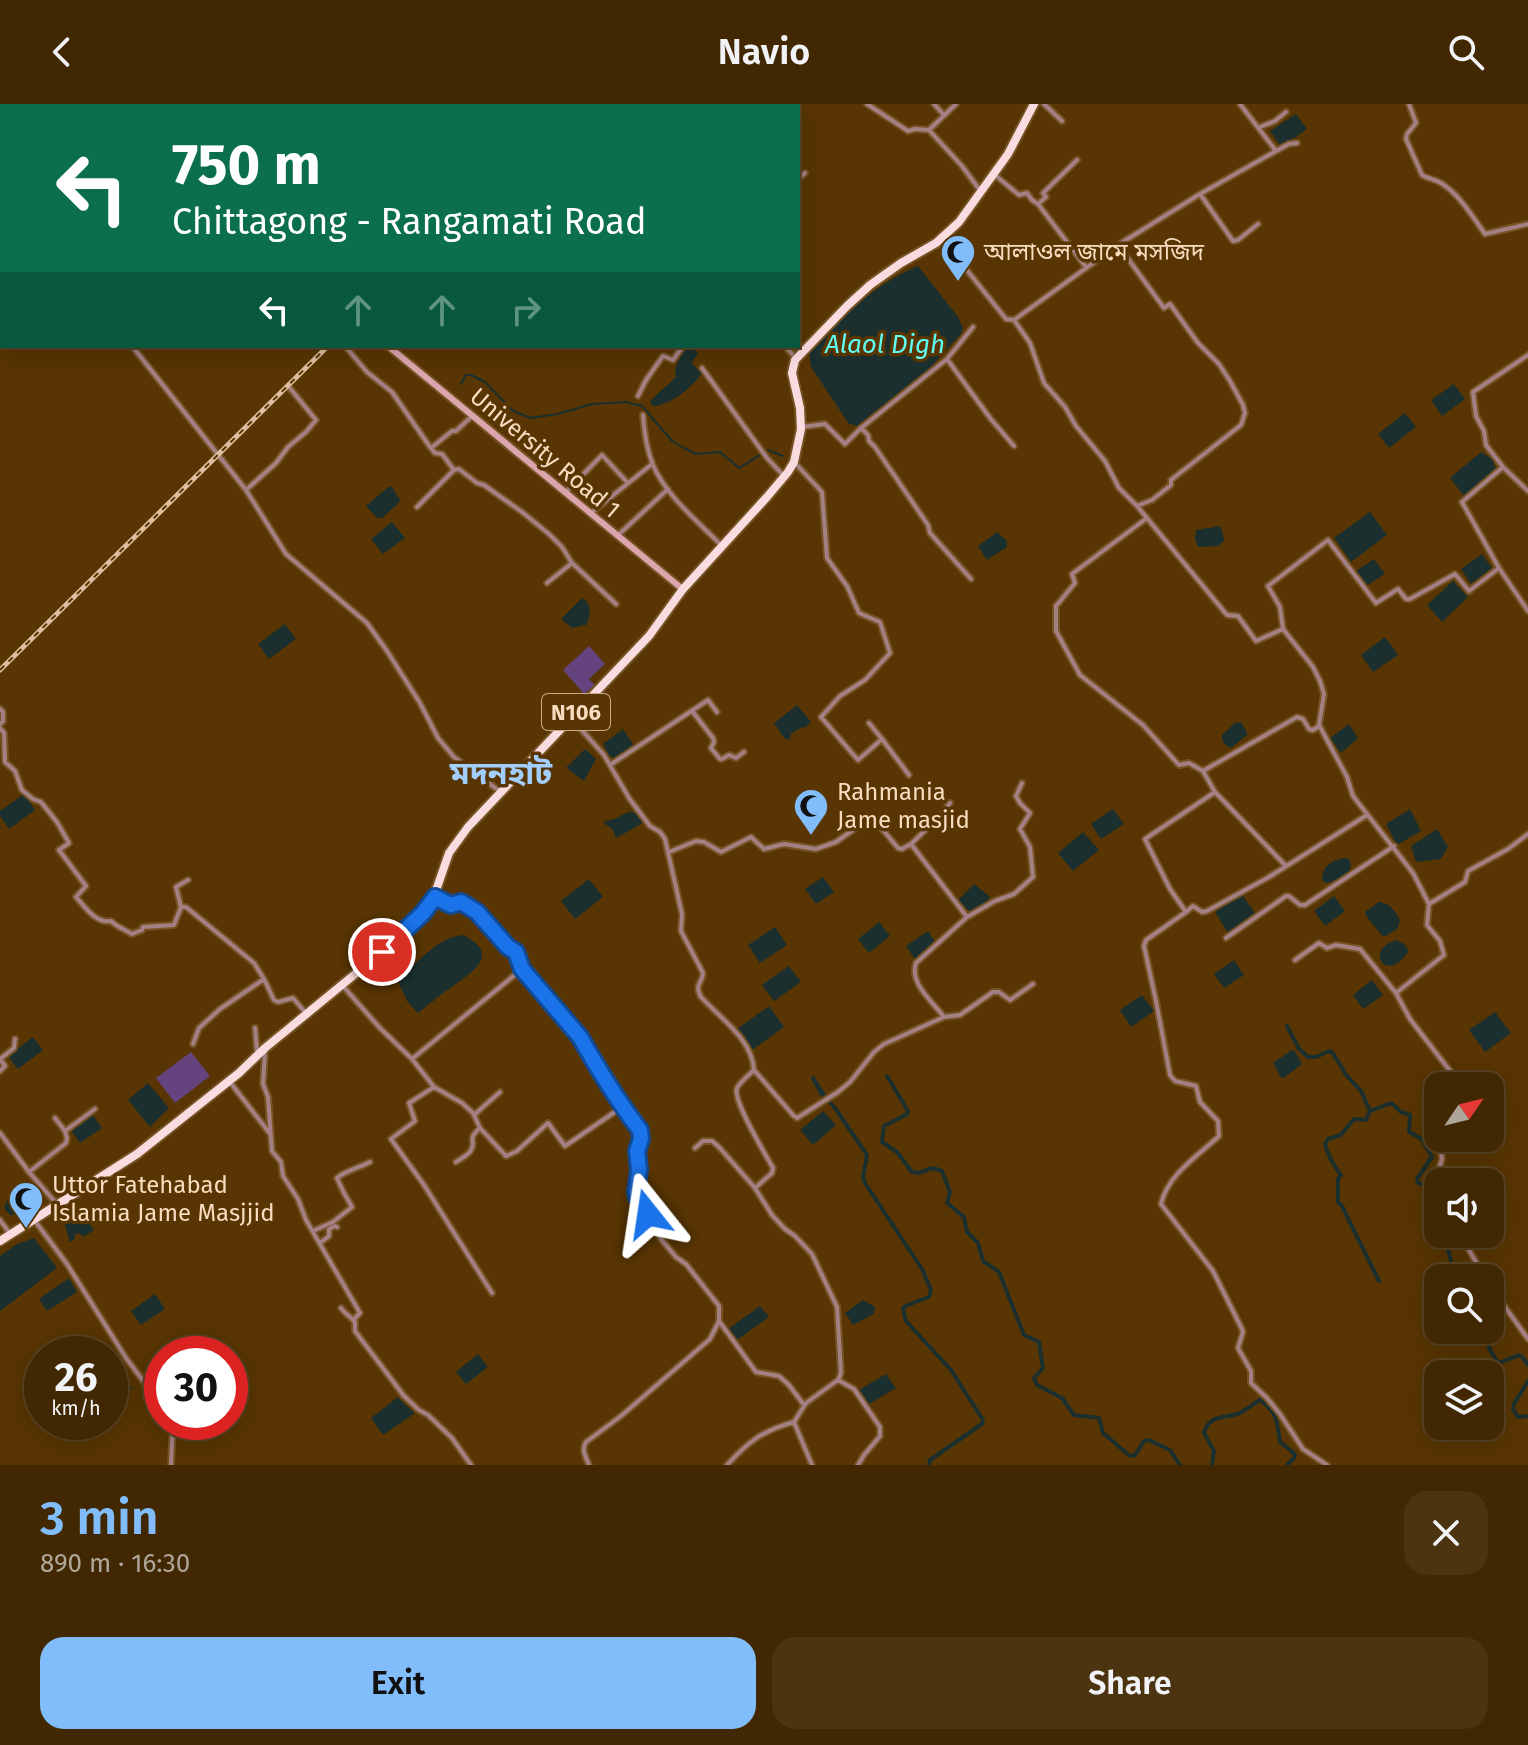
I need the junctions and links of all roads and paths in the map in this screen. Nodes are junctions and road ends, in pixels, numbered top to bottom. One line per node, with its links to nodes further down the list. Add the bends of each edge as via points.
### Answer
1 (867, 104): 12 (street, via 908,131)
2 (934, 104): 9 (street)
3 (956, 104): 9 (street)
4 (1032, 104): 17 (highway, N106); 19 (highway, N106)
5 (1044, 104): 10 (street)
6 (1240, 104): 11 (street)
7 (1409, 104): 23 (street, via 1416,123 1406,139 1422,175 1442,183 1485,234)
8 (1286, 112): 11 (street)
9 (944, 115): 12 (street)
10 (1062, 121)
11 (1260, 127): 14 (street)
12 (929, 130): 19 (street)
13 (1297, 143): 14 (street)
14 (1276, 151): 20 (street)
15 (1077, 160): 21 (street)
16 (805, 173): 18 (street)
17 (994, 174): 21 (street); 24 (highway, N106)
18 (800, 177)
19 (979, 189): 29 (highway, N106, via 940,234 874,277)
20 (1200, 194): 22 (street, via 1233,241); 25 (street)
21 (1038, 204): 26 (street)
22 (1258, 224)
23 (1528, 224)
24 (942, 238): 27 (street, via 1006,319); 44 (highway, N106, via 870,285 795,360 792,373)
25 (1118, 245): 26 (street); 58 (street, via 1164,308 1170,304 1219,364 1245,413 1241,425 1152,500)
26 (1086, 267): 27 (street)
27 (1014, 320): 58 (street, via 1030,343 1044,383)
28 (973, 327): 38 (street)
29 (800, 346)
30 (134, 348): 55 (street)
31 (347, 348): 47 (street, via 392,392)
32 (390, 348): 43 (main road, University Road 1)
33 (682, 348): 41 (street, via 673,360 663,356)
34 (787, 348): 36 (street)
35 (798, 348): 36 (highway, N106)
36 (792, 354): 52 (highway, N106, via 788,376 797,429)
37 (1528, 355): 50 (street, via 1473,392 1486,445)
38 (947, 359): 45 (street); 46 (street)
39 (702, 368): 52 (street)
40 (289, 387): 55 (street, via 316,420)
41 (638, 396)
42 (643, 415): 49 (street)
43 (472, 416): 47 (street); 57 (main road, University Road 1)
44 (801, 427): 45 (street, via 825,424 845,444); 48 (highway, N106)
45 (861, 428): 66 (street, via 930,533)
46 (1014, 446)
47 (431, 448): 51 (street)
48 (794, 462): 75 (highway, N106, via 649,636); 79 (street, via 822,492 827,558 859,613 880,622 890,653 821,717 858,760)
49 (653, 464): 53 (street); 54 (street)
50 (1503, 467): 56 (street); 65 (street, via 1462,502)
51 (454, 470): 59 (street); 64 (street, via 522,512 562,547)
52 (781, 473): 68 (highway, N106)
53 (627, 482): 57 (street, via 602,455); 60 (street)
54 (668, 489): 62 (street); 63 (street)
55 (246, 490): 85 (street, via 286,554 367,623 438,738)
56 (1528, 491)
57 (566, 492): 60 (main road, University Road 1)
58 (1137, 506): 61 (street)
59 (417, 507)
60 (591, 513): 62 (main road, University Road 1)
61 (1147, 518): 71 (street, via 1227,615 1238,616 1256,641); 82 (street, via 1072,574 1075,583 1056,606 1056,631 1080,675 1143,725 1179,765 1189,763)
62 (617, 536): 68 (main road, University Road 1)
63 (719, 543)
64 (572, 563): 67 (street); 69 (street)
65 (1499, 568): 70 (street); 71 (street, via 1469,591 1455,574 1410,599 1398,589 1376,603 1328,540 1268,586 1280,607)
66 (971, 579)
67 (547, 583)
68 (680, 587): 85 (highway, N106, via 646,636)
69 (616, 604)
70 (1528, 611)
71 (1283, 629): 77 (street, via 1320,681 1324,694)
72 (0, 709): 78 (street)
73 (692, 711): 74 (street, via 708,700); 80 (street, via 713,738 711,748 720,759); 81 (street)
74 (717, 712)
75 (571, 718): 81 (street); 95 (highway, N106, via 455,844)
76 (869, 723): 79 (street)
77 (1319, 725): 82 (street, via 1309,729 1297,717); 88 (street)
78 (0, 726): 97 (street, via 5,762 22,790 57,822 69,843 59,850 86,886 76,897 96,918 132,934 143,927 174,925)
79 (882, 739): 83 (street)
80 (744, 752)
81 (610, 765): 92 (street)
82 (1203, 771): 86 (street)
83 (909, 775)
84 (1022, 783): 99 (street, via 1016,796 1030,813 1020,829 1030,847 1033,877 1014,894)
85 (498, 790): 107 (highway, N106, via 446,849 421,910)
86 (1215, 792): 93 (street); 98 (street, via 1145,839)
87 (950, 803): 90 (street)
88 (1367, 815): 91 (street); 93 (street)
89 (1528, 834): 96 (street, via 1468,871 1465,882)
90 (911, 844): 92 (street, via 898,848 870,818 816,849 784,844 764,849 751,837 721,852 696,841); 99 (street)
91 (1394, 846): 96 (street); 100 (street, via 1305,905 1286,896)
92 (669, 852): 114 (street, via 681,931 703,973 698,991 741,1037)
93 (1286, 866): 98 (street, via 1204,912 1193,906)
94 (188, 880): 97 (street, via 176,887)
95 (435, 897): 102 (street, via 472,907 516,952); 105 (highway, N106)
96 (1429, 904): 106 (street, via 1427,925 1444,955)
97 (181, 907): 103 (street, via 254,963)
98 (1186, 912): 157 (street, via 1144,946 1170,1075 1196,1086 1200,1102 1218,1121 1219,1136 1185,1165 1161,1204 1213,1271 1242,1329 1238,1348 1251,1371 1251,1383 1305,1451)
99 (967, 917): 108 (street, via 916,963 913,972)
100 (1226, 938)
101 (1295, 960): 106 (street, via 1319,943 1360,949)
102 (522, 969): 113 (street); 120 (street, via 580,1037)
103 (264, 979): 107 (street, via 274,1000 293,998); 111 (street, via 199,1028)
104 (1033, 984): 108 (street, via 1012,1000 996,991 960,1015)
105 (342, 985): 112 (highway, N106); 113 (street)
106 (1396, 993): 116 (street)
107 (304, 1011): 112 (highway, N106)
108 (944, 1017): 114 (street, via 884,1044 850,1082 797,1118)
109 (255, 1028): 112 (street)
110 (15, 1039): 115 (street, via 14,1048 0,1059 5,1066)
111 (193, 1044)
112 (261, 1050): 117 (highway, N106); 127 (street); 133 (highway, N106, via 140,1146)
113 (412, 1059): 118 (street)
114 (754, 1070): 132 (street, via 737,1087 737,1094 752,1134 773,1168)
115 (0, 1071)
116 (1451, 1072)
117 (229, 1080): 127 (street); 134 (highway, N106, via 137,1154)
118 (434, 1087): 122 (street); 140 (street, via 409,1103 415,1121 391,1141)
119 (500, 1092): 122 (street)
120 (622, 1107): 124 (street, via 565,1146 548,1123 513,1155 506,1156); 144 (street, via 641,1134 637,1197 661,1239 719,1306)
121 (95, 1109): 125 (street)
122 (474, 1115): 124 (street)
123 (55, 1118): 125 (street)
124 (480, 1128): 130 (street, via 471,1139 471,1150)
125 (65, 1131): 131 (street, via 66,1143)
126 (0, 1133): 131 (street)
127 (271, 1135): 137 (street, via 272,1151)
128 (695, 1148): 132 (street, via 712,1141)
129 (370, 1162): 137 (street, via 337,1178 352,1207)
130 (456, 1162)
131 (29, 1172): 133 (street)
132 (755, 1188): 146 (street, via 772,1215 812,1254 837,1307)
133 (56, 1203): 138 (highway, N106)
134 (34, 1219): 138 (highway, N106); 147 (street)
135 (0, 1220): 138 (street)
136 (337, 1227): 139 (street, via 329,1229)
137 (313, 1231): 139 (street)
138 (3, 1236)
139 (320, 1243): 143 (street, via 360,1313)
140 (492, 1293)
141 (1504, 1306): 145 (street)
142 (341, 1308): 143 (street)
143 (353, 1320): 152 (street, via 355,1331 404,1396 452,1438)
144 (719, 1321): 148 (street, via 756,1372 779,1376); 153 (street, via 710,1339 586,1442)
145 (1528, 1339)
146 (838, 1380): 148 (street); 156 (street, via 854,1389 880,1427 880,1436)
147 (144, 1382)
148 (805, 1406): 149 (street)
149 (794, 1422): 154 (street, via 745,1445); 155 (street)
150 (172, 1440): 151 (street)
151 (171, 1465)
152 (471, 1465)
153 (589, 1465)
154 (727, 1465)
155 (812, 1465)
156 (858, 1465)
157 (1327, 1465)

